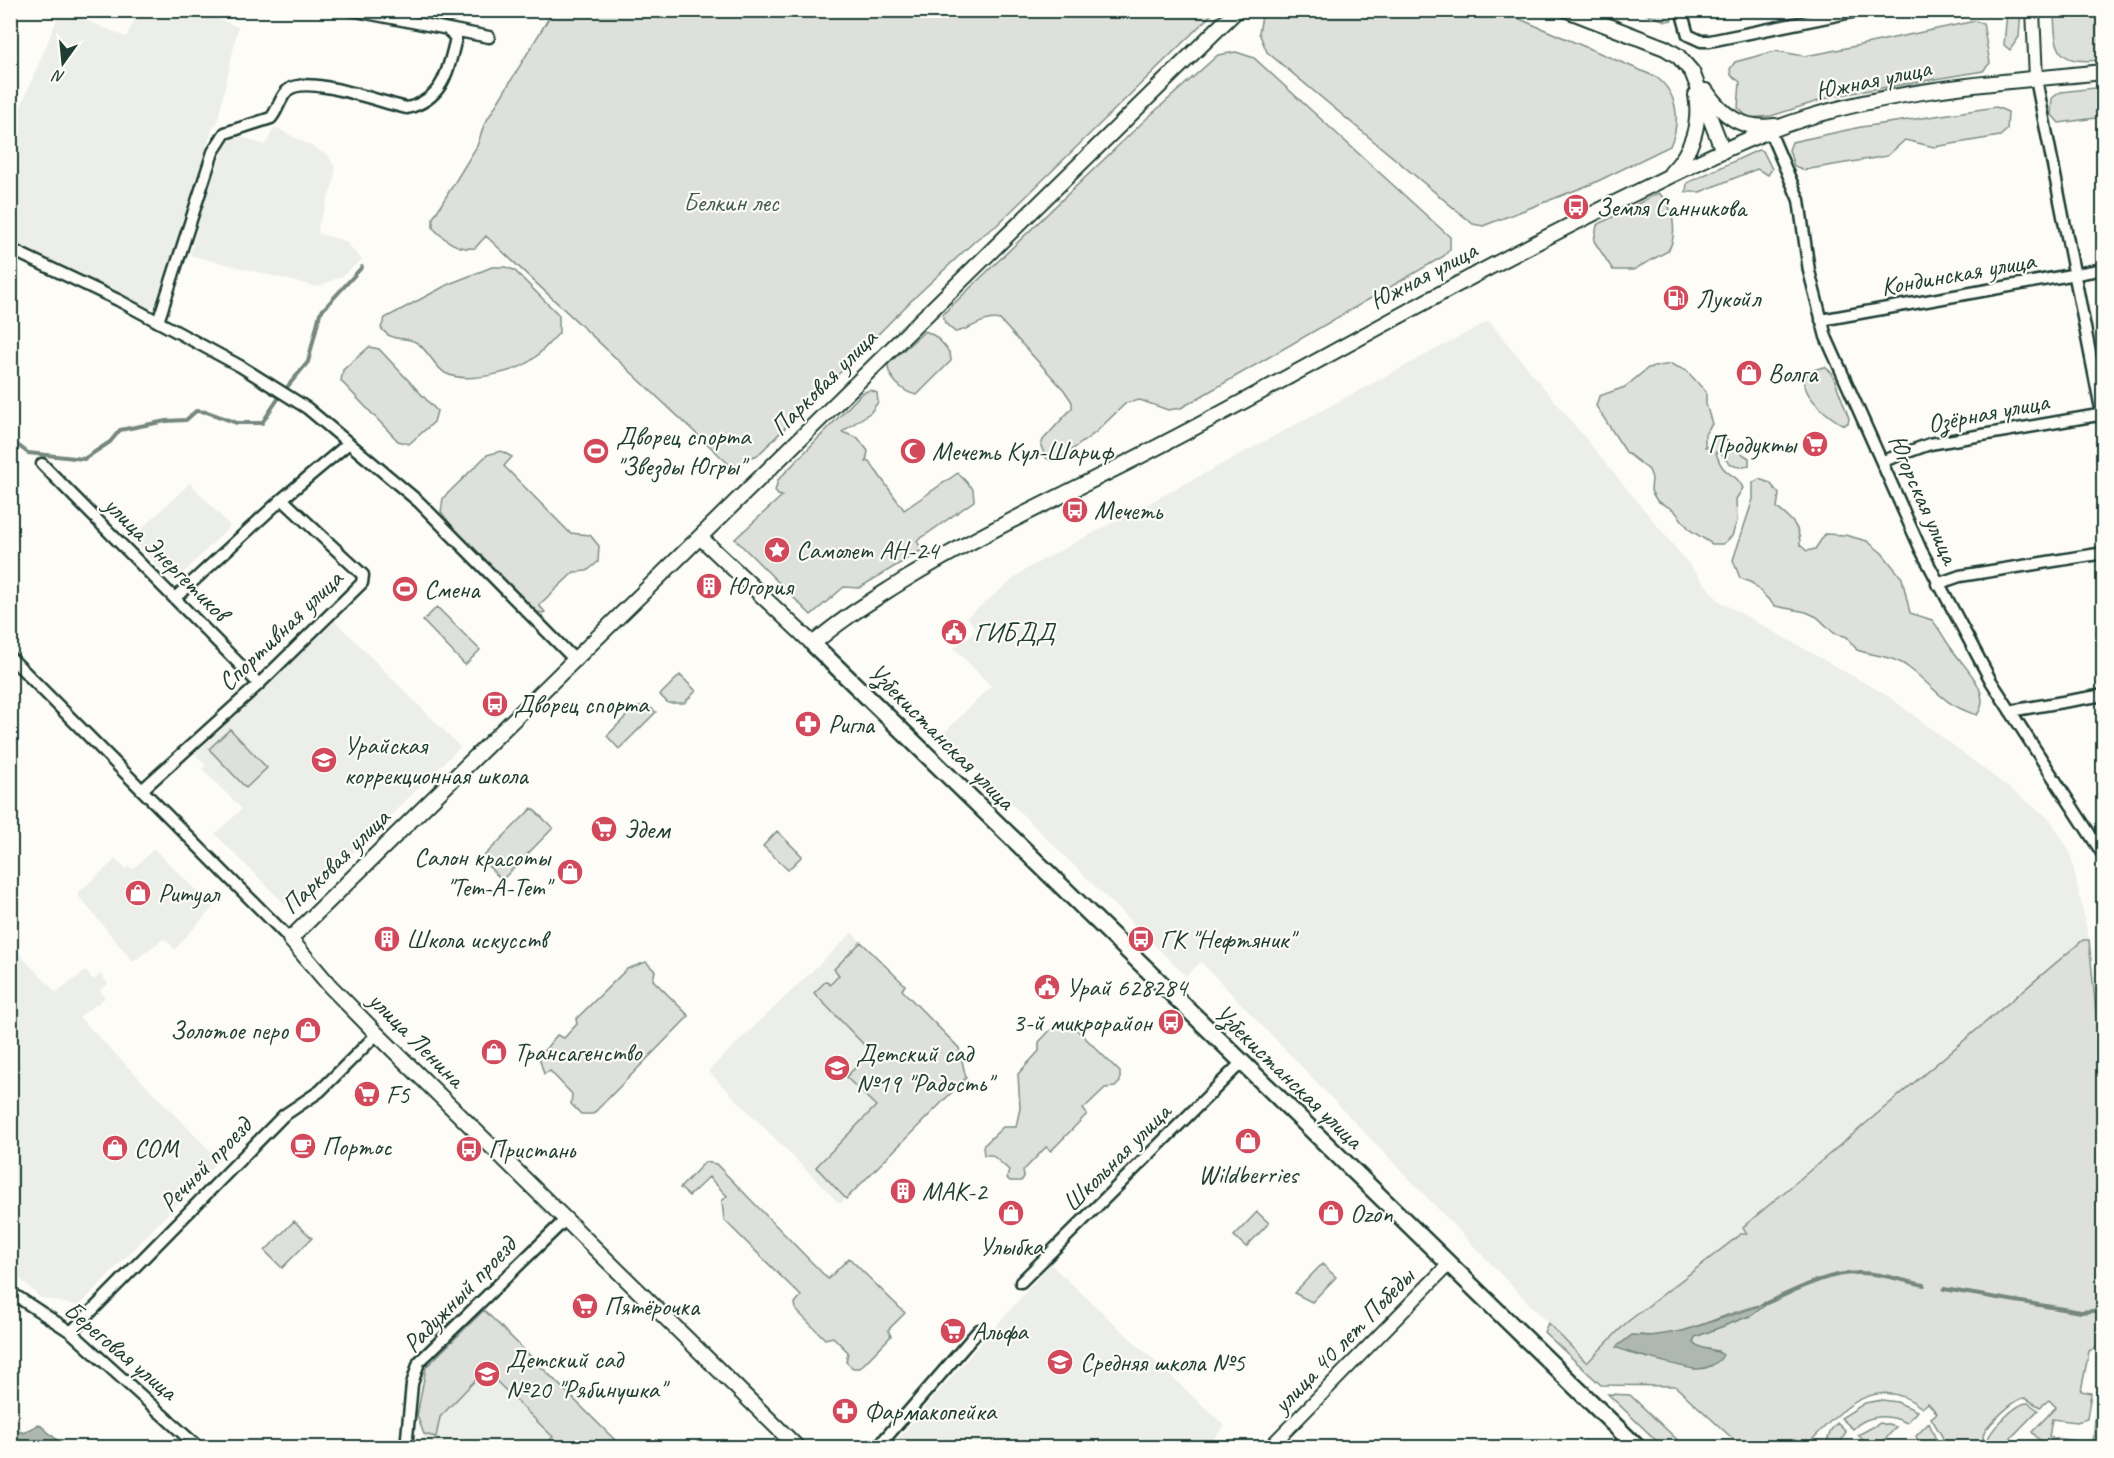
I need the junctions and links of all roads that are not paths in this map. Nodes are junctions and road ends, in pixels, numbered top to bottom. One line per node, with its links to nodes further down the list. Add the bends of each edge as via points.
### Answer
1 (351, 10): 7 (street)
2 (1237, 10): 26 (main road, Парковая улица)
3 (1567, 10): 9 (main road, via 1665,48)
4 (1681, 10): 5 (street, via 1688,35 1701,41)
5 (1862, 10)
6 (2033, 10): 11 (street)
7 (448, 30): 8 (street); 20 (street, via 456,38 447,76 431,99 407,108 333,89 296,86 285,93 271,118 225,133 213,152)
8 (489, 37)
9 (1692, 72): 12 (main road, via 1716,106 1740,124); 14 (main road); 15 (main road, via 1698,106 1696,131 1682,159)
10 (2103, 72): 11 (main road, Южная улица)
11 (2036, 79): 12 (main road, Южная улица, via 1928,90); 18 (street)
12 (1789, 124): 13 (main road, Южная улица)
13 (1770, 132): 14 (main road, Южная улица); 19 (street, Югорская улица, via 1799,200)
14 (1723, 152): 15 (main road, Южная улица)
15 (1663, 180): 30 (main road, Южная улица, via 1461,280 1167,443 1003,523 939,558 839,622)
16 (10, 249): 20 (street)
17 (2103, 269): 18 (street, Кондинская улица)
18 (2076, 274): 19 (street, Кондинская улица); 21 (street)
19 (1821, 320): 23 (street, Югорская улица)
20 (158, 322): 22 (street, via 284,393)
21 (2103, 417): 23 (street, Озёрная улица, via 1930,444)
22 (349, 442): 25 (street); 32 (street, via 426,509)
23 (1883, 461): 28 (street, Югорская улица)
24 (42, 464): 29 (street, улица Энергетиков)
25 (282, 499): 29 (street); 33 (street, Спортивная улица, via 364,580)
26 (700, 538): 30 (main road, Узбекистанская улица); 32 (main road, Парковая улица)
27 (2103, 553): 28 (street, via 1960,576)
28 (1937, 584): 35 (street, Югорская улица)
29 (175, 598): 33 (street, улица Энергетиков)
30 (813, 644): 41 (main road, Узбекистанская улица)
31 (10, 657): 36 (street, улица Ленина)
32 (576, 661): 39 (main road, Парковая улица)
33 (259, 684): 36 (street, Спортивная улица)
34 (2103, 695): 35 (street)
35 (2010, 711): 37 (street, Югорская улица)
36 (142, 790): 39 (street, улица Ленина)
37 (2099, 841): 38 (street, Югорская улица)
38 (2103, 856)
39 (290, 939): 40 (main road, улица Ленина)
40 (377, 1034): 42 (main road, улица Ленина); 47 (street, Речной проезд, via 320,1091 283,1116)
41 (1241, 1063): 43 (main road, Узбекистанская улица); 44 (street, Школьная улица)
42 (566, 1219): 49 (street, Радужный проезд, via 419,1362 412,1384); 50 (main road, улица Ленина)
43 (1449, 1264): 52 (street, улица 40 лет Победы); 53 (main road, Узбекистанская улица)
44 (1021, 1282)
45 (10, 1292): 47 (street, Береговая улица)
46 (979, 1330): 51 (street)
47 (71, 1332): 48 (street, Береговая улица)
48 (199, 1448)
49 (406, 1448)
50 (798, 1448)
51 (877, 1448)
52 (1269, 1448)
53 (1638, 1448)

